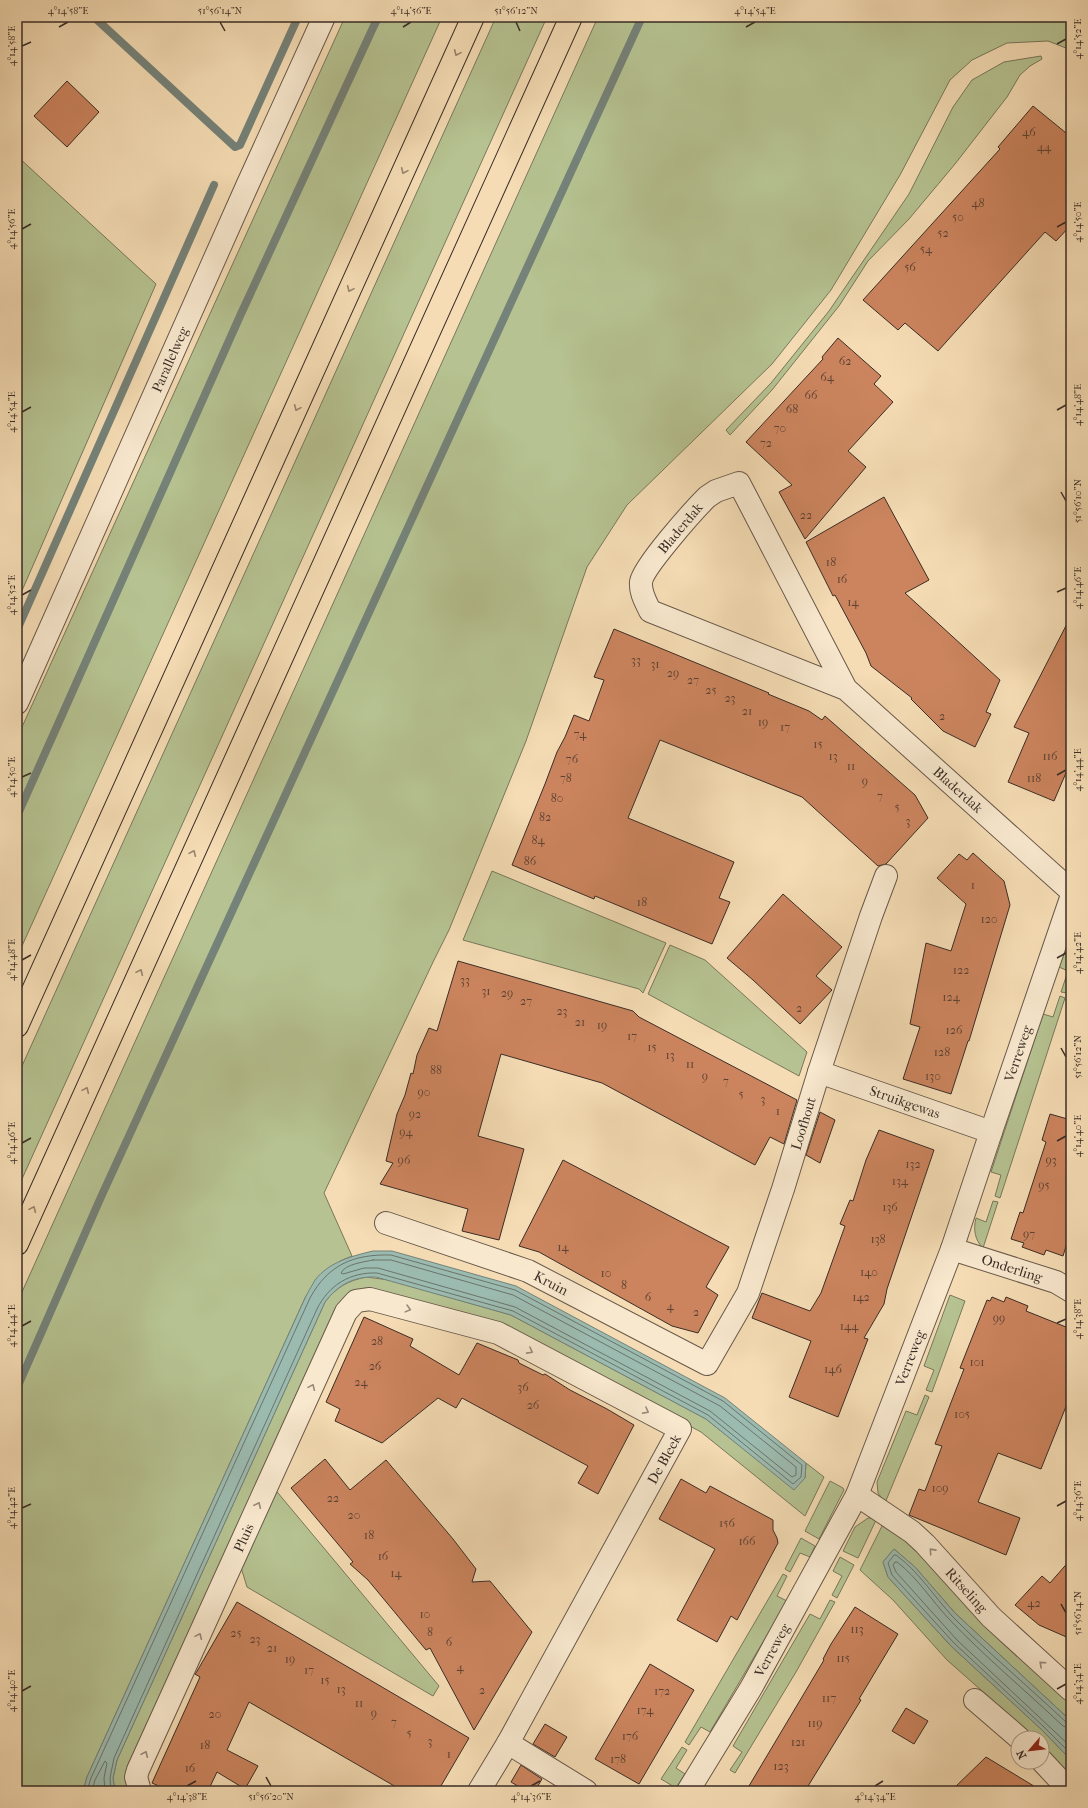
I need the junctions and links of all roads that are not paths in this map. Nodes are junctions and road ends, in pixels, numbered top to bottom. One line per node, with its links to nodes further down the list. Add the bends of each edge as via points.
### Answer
1 (324, 17): 5 (street, Parallelweg)
2 (474, 17): 9 (highway, one-way to 9)
3 (571, 17): 13 (highway, one-way to 3)
4 (846, 689): 4 (street, Bladerdak, via 650,611 641,581 650,564 707,497 739,483); 7 (street, Bladerdak)
5 (17, 703)
6 (886, 876): 10 (street, Loofhout)
7 (1071, 891)
8 (1071, 898): 11 (street, Verreweg)
9 (17, 1026)
10 (819, 1072): 11 (street, Struikgewas); 17 (street, Loofhout, via 786,1182 748,1293)
11 (990, 1132): 14 (street, Verreweg)
12 (386, 1223): 17 (street, Kruin, via 528,1271)
13 (17, 1244)
14 (952, 1249): 15 (street, Onderling, via 1056,1282); 18 (street, Verreweg)
15 (1071, 1291)
16 (370, 1299): 22 (street, De Bleek, one-way to 22, via 498,1333 680,1429); 24 (street, Pluis, one-way to 16, via 136,1777 138,1770 346,1312 356,1301)
17 (707, 1364)
18 (857, 1495): 19 (street, Ritseling, one-way to 18, via 991,1617 912,1532); 27 (street, Verreweg, via 751,1688)
19 (1071, 1690)
20 (975, 1700): 21 (street)
21 (1010, 1730)
22 (508, 1743): 25 (street, De Bleek); 26 (street)
23 (1050, 1770): 28 (street)
24 (140, 1791)
25 (479, 1791)
26 (586, 1791)
27 (688, 1791)
28 (1070, 1791)

